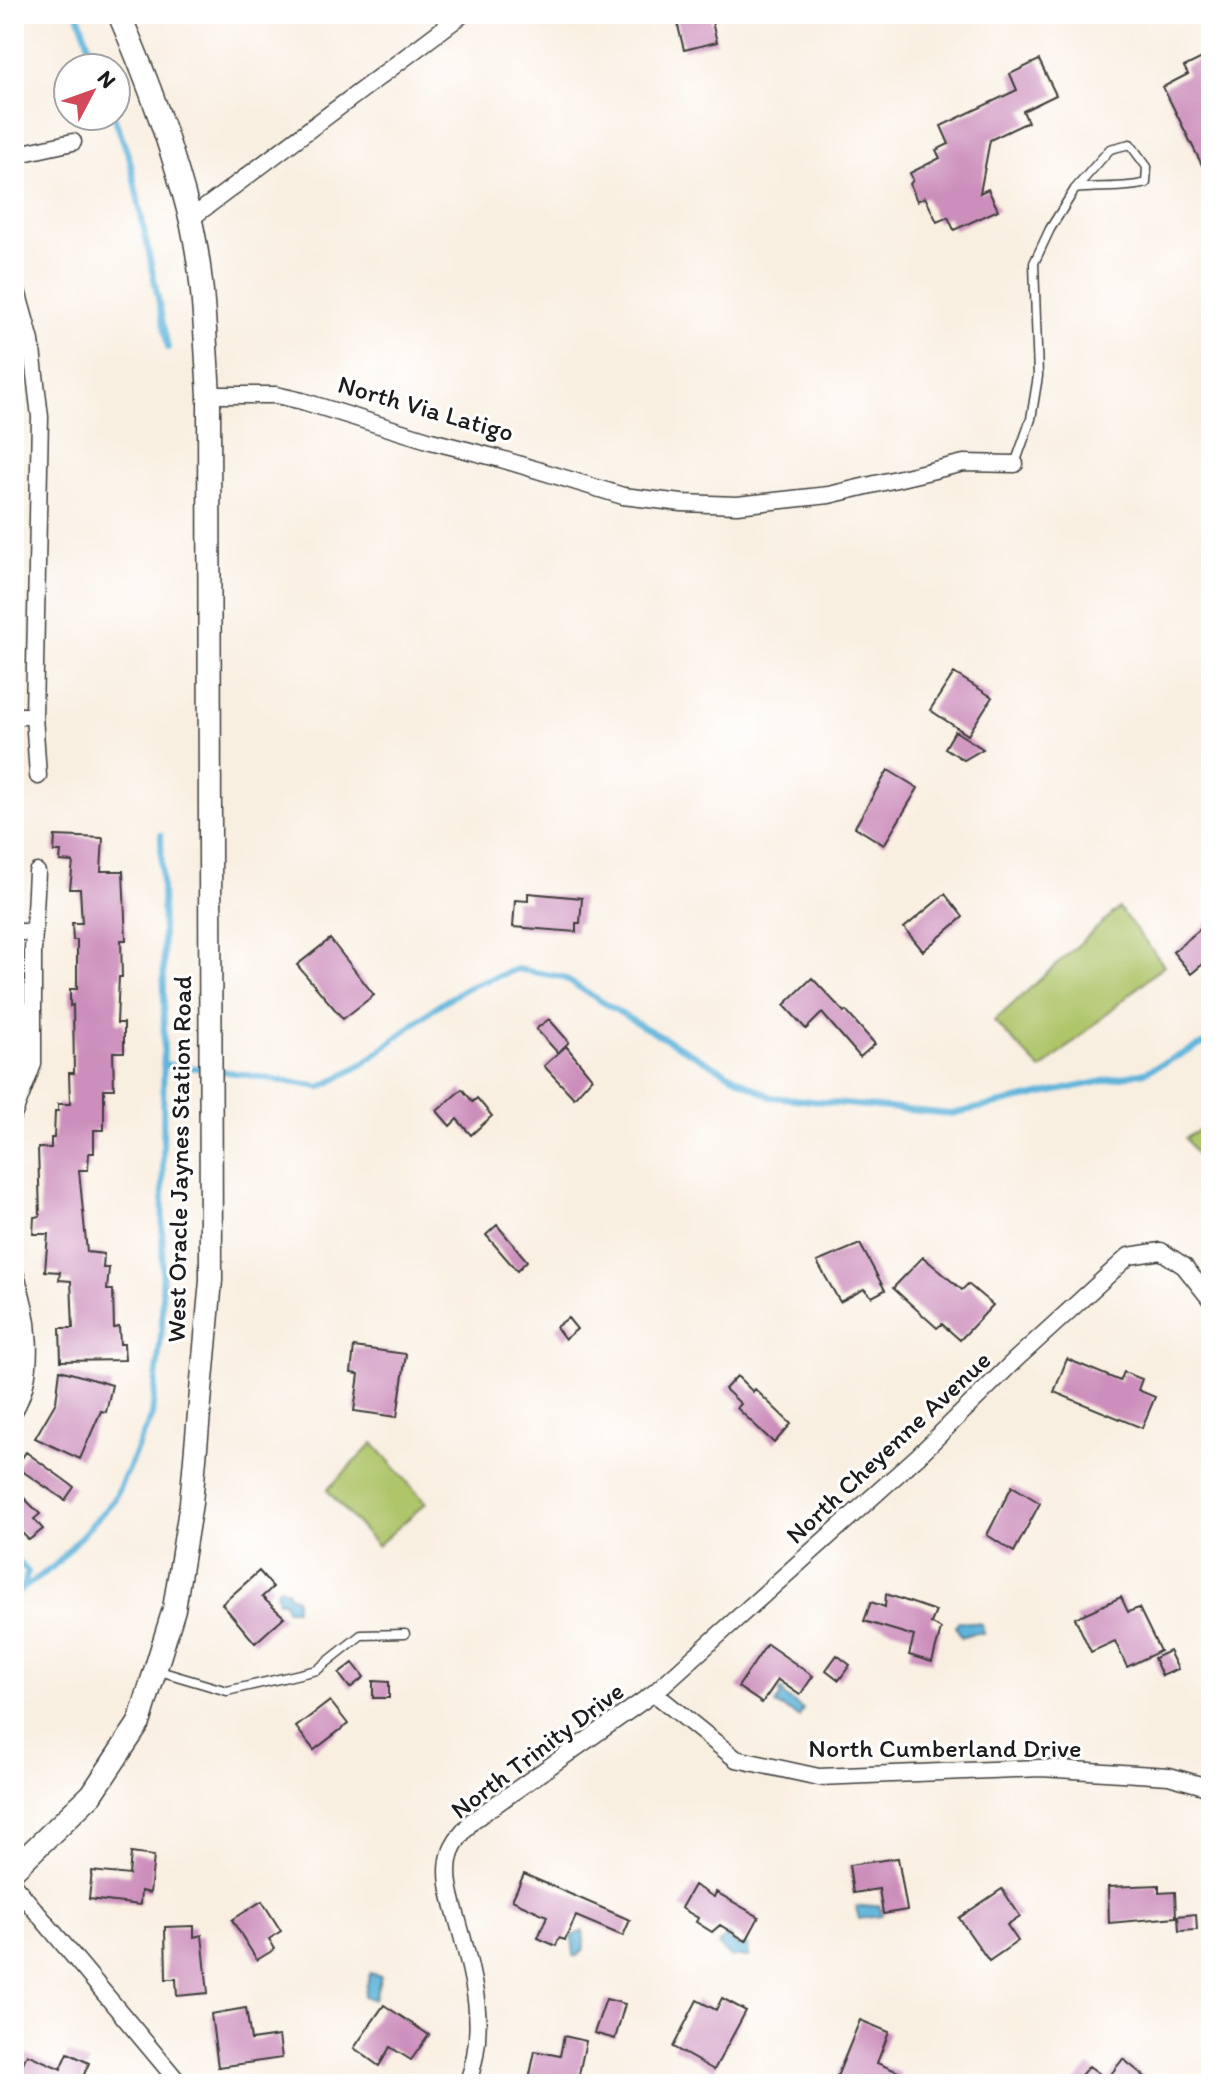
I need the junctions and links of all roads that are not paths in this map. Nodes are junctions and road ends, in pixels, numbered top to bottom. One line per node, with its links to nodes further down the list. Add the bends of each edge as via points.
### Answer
1 (119, 14): 6 (street, via 151,88)
2 (463, 14): 6 (street)
3 (73, 142): 4 (street)
4 (14, 155)
5 (1075, 189): 5 (lane, via 1110,149 1130,144 1147,167 1146,183 1134,187); 9 (lane, via 1034,263 1038,376 1031,419)
6 (190, 219): 8 (street, via 204,305)
7 (14, 280): 11 (street, via 31,341 40,417)
8 (209, 395): 9 (street, North Via Latigo, via 276,395 623,496 682,503 737,505 829,495 964,463); 21 (street, West Oracle Jaynes Station Road, via 211,1280 191,1503 174,1609)
9 (1015, 464)
10 (14, 716): 11 (street)
11 (34, 716): 12 (street)
12 (38, 776)
13 (37, 872): 15 (street)
14 (14, 932): 15 (street)
15 (34, 932): 16 (street, via 33,1064)
16 (14, 1113)
17 (14, 1270): 19 (street, via 29,1336)
18 (1211, 1300): 22 (street, North Cheyenne Avenue, via 1184,1266 1161,1251 1129,1256 918,1456)
19 (14, 1411)
20 (405, 1634): 21 (lane, via 361,1635 317,1670 227,1691)
21 (155, 1669): 24 (street, West Oracle Jaynes Station Road, via 139,1723 92,1794)
22 (654, 1693): 23 (street, North Cumberland Drive, via 736,1759 819,1777 1041,1768 1169,1776); 27 (street, North Trinity Drive, via 472,1821 451,1852 448,1884 477,1994 479,2033)
23 (1211, 1788)
24 (14, 1869)
25 (14, 1885): 26 (street)
26 (180, 2084)
27 (467, 2084)

